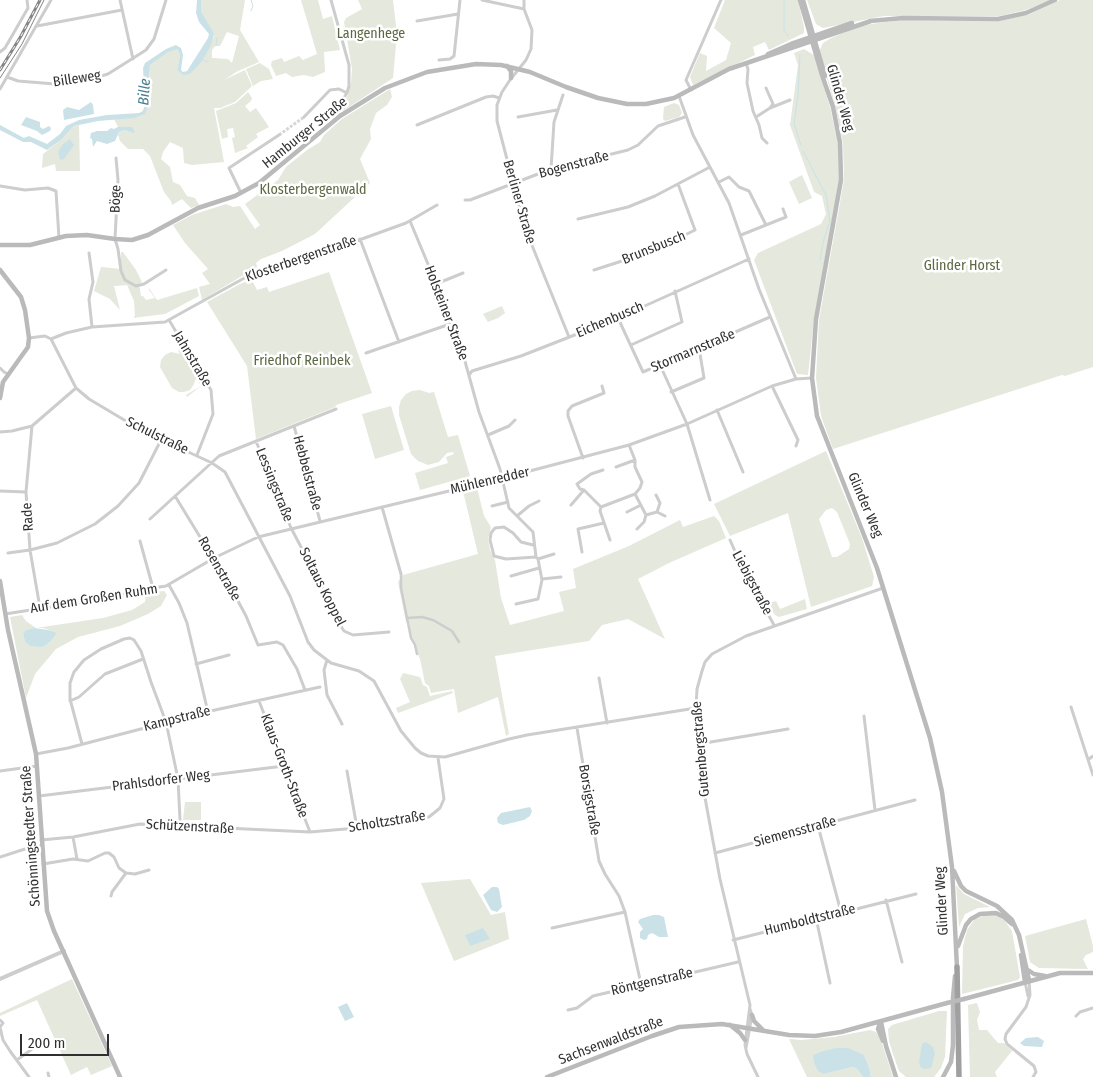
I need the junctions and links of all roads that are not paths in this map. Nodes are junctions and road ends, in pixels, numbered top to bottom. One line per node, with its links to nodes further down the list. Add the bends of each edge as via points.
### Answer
1 (27, 0): 23 (street, via 28,8)
2 (51, 0): 16 (street)
3 (120, 0): 13 (street)
4 (166, 0): 25 (street, Billeweg, via 154,39)
5 (331, 0): 35 (street, via 349,65)
6 (460, 0): 14 (street)
7 (482, 0): 12 (street)
8 (524, 0): 12 (street, Berliner Straße)
9 (721, 0): 34 (street, via 686,80)
10 (802, 0): 17 (main road, Glinder Weg)
11 (1055, 0): 18 (main road, Hamburger Straße, via 1026,13 998,18 871,20)
12 (524, 9): 29 (street, Berliner Straße, via 531,25 532,41 529,54)
13 (122, 10): 16 (street); 25 (street)
14 (458, 14): 15 (street); 26 (street, via 454,56)
15 (417, 20)
16 (37, 26): 30 (street)
17 (810, 27): 18 (main road); 19 (main road, Glinder Weg); 20 (main road)
18 (824, 34): 19 (main road, Hamburger Straße); 22 (main road)
19 (813, 38): 20 (main road, Hamburger Straße); 21 (main road, Hamburger Straße); 22 (main road, Glinder Weg)
20 (802, 40): 24 (main road, Hamburger Straße)
21 (797, 45): 22 (main road); 24 (main road, Hamburger Straße)
22 (816, 51): 93 (main road, Glinder Weg, via 840,144 841,180 816,320)
23 (0, 52)
24 (764, 56): 27 (main road, Hamburger Straße)
25 (133, 60): 30 (street, Billeweg, via 108,74 55,84)
26 (439, 60)
27 (746, 63): 34 (main road, Hamburger Straße); 46 (street)
28 (506, 66): 29 (main road, Hamburger Straße); 31 (main road, via 511,71); 42 (main road, Hamburger Straße, via 476,64 427,72 385,88)
29 (520, 68): 31 (street, Berliner Straße); 37 (main road, Hamburger Straße, via 618,103 646,104)
30 (7, 77): 33 (street)
31 (511, 78): 38 (street, Berliner Straße)
32 (766, 88): 40 (street, via 773,104)
33 (0, 89)
34 (691, 90): 37 (main road, Hamburger Straße)
35 (347, 93): 42 (street, via 336,109); 43 (street, via 338,88 330,90)
36 (563, 95): 41 (street)
37 (679, 96): 45 (street)
38 (499, 98): 47 (street, via 486,97); 54 (street, Berliner Straße, via 499,129)
39 (790, 100): 40 (street)
40 (770, 108): 46 (street)
41 (558, 110): 44 (street); 52 (street, via 554,122)
42 (340, 116): 57 (main road, Hamburger Straße)
43 (304, 117)
44 (518, 117)
45 (685, 117): 51 (street); 52 (street, Bogenstraße, via 660,125 628,150)
46 (756, 117): 49 (street, via 762,138)
47 (417, 125)
48 (279, 134): 57 (street, via 229,168)
49 (768, 143)
50 (116, 158): 66 (street, Böge)
51 (710, 166): 53 (street); 55 (street)
52 (551, 169): 54 (street, Bogenstraße)
53 (719, 182): 63 (street, via 729,178 749,191); 64 (street)
54 (513, 183): 58 (street, Bogenstraße); 82 (street, Berliner Straße, via 530,240)
55 (678, 184): 61 (street, via 628,207); 73 (street, Brunsbusch, via 695,230 653,251)
56 (0, 186): 65 (street, via 56,191)
57 (241, 194): 66 (main road, Hamburger Straße, via 198,208 148,235 132,240)
58 (465, 200)
59 (437, 205): 62 (street, Klosterbergenstraße)
60 (783, 209): 63 (street, via 786,217)
61 (578, 220)
62 (410, 221): 67 (street, Klosterbergenstraße); 75 (street, Holsteiner Straße)
63 (766, 225): 64 (street)
64 (740, 234): 70 (street)
65 (59, 238): 66 (main road, Hamburger Straße, via 87,235); 68 (main road, Hamburger Straße, via 30,245)
66 (115, 239): 72 (street, Böge, via 121,272 128,282 141,285)
67 (360, 240): 79 (street, Klosterbergenstraße, via 248,276); 85 (street)
68 (0, 245)
69 (89, 252): 81 (street, via 93,282 89,299)
70 (749, 259): 76 (street, Eichenbusch); 77 (street)
71 (0, 270): 83 (main road, via 22,301)
72 (166, 270)
73 (594, 270)
74 (463, 273): 75 (street)
75 (436, 284): 80 (street, Holsteiner Straße)
76 (675, 291): 78 (street, Eichenbusch); 86 (street, via 682,322)
77 (770, 317): 87 (street, Stormarnstraße); 94 (street)
78 (618, 318): 82 (street, Eichenbusch); 86 (street, Stormarnstraße)
79 (170, 320): 81 (street, Klosterbergenstraße); 112 (street, Jahnstraße, via 211,390 212,414)
80 (453, 324): 85 (street); 92 (street, Holsteiner Straße)
81 (92, 327): 84 (street, Klosterbergenstraße, via 66,332)
82 (569, 337): 92 (street, Eichenbusch)
83 (30, 338): 84 (street, via 45,336); 91 (main road, via 28,348)
84 (52, 339): 97 (street, Schulstraße)
85 (399, 342): 88 (street)
86 (631, 345): 89 (street, Stormarnstraße, via 643,372)
87 (699, 348): 89 (street, Stormarnstraße); 98 (street, via 704,378)
88 (366, 353)
89 (660, 365): 98 (street)
90 (0, 368): 91 (street)
91 (8, 374): 99 (main road)
92 (468, 375): 107 (street, Holsteiner Straße)
93 (812, 378): 94 (street, Mühlenredder); 163 (main road, Glinder Weg, via 817,416)
94 (796, 379): 96 (street, Mühlenredder)
95 (602, 386): 113 (street, via 604,393 572,406 568,411)
96 (772, 386): 101 (street, Mühlenredder); 111 (street, via 798,440)
97 (76, 388): 104 (street); 108 (street, Schulstraße, via 93,402)
98 (671, 392): 103 (street)
99 (0, 398)
100 (336, 409): 105 (street)
101 (717, 410): 103 (street, Mühlenredder); 118 (street)
102 (515, 420): 107 (street)
103 (687, 424): 110 (street, Mühlenredder); 126 (street)
104 (32, 426): 106 (street); 122 (street, Rade)
105 (294, 426): 109 (street); 140 (street, Hebbelstraße)
106 (0, 432)
107 (488, 435): 119 (street, Holsteiner Straße)
108 (161, 440): 112 (street, Schulstraße); 149 (street, via 139,482 118,506 80,533)
109 (256, 441): 115 (street, via 221,455); 142 (street, Lessingstraße)
110 (629, 445): 113 (street, Mühlenredder); 114 (street)
111 (796, 446)
112 (197, 455): 115 (street, Schulstraße)
113 (583, 458): 119 (street, Mühlenredder)
114 (635, 460): 116 (street); 123 (street, via 642,482)
115 (212, 463): 125 (street); 144 (street, Schulstraße, via 225,472)
116 (616, 467)
117 (603, 470): 120 (street, via 577,484)
118 (743, 472)
119 (503, 478): 128 (street, Holsteiner Straße); 132 (street, Mühlenredder)
120 (584, 490): 131 (street); 133 (street)
121 (0, 492): 122 (street)
122 (26, 492): 149 (street, Rade)
123 (635, 494): 129 (street); 133 (street)
124 (656, 495): 135 (street, via 660,503)
125 (175, 496): 139 (street); 153 (street, Rosenstraße)
126 (710, 500)
127 (539, 501): 137 (street)
128 (508, 502): 130 (street); 137 (street)
129 (641, 505): 134 (street); 136 (street)
130 (492, 506)
131 (571, 506)
132 (382, 507): 140 (street, Mühlenredder); 156 (street)
133 (601, 507): 141 (street)
134 (627, 512)
135 (657, 512): 136 (street); 138 (street)
136 (646, 515): 143 (street)
137 (517, 516): 148 (street, via 533,532)
138 (665, 516)
139 (150, 520)
140 (320, 521): 142 (street, Mühlenredder)
141 (604, 522): 145 (street); 150 (street, via 578,529)
142 (291, 528): 144 (street, Mühlenredder); 169 (street, Soltaus Koppel, via 344,631 353,635)
143 (637, 529)
144 (258, 537): 153 (street, Mühlenredder); 174 (street, Schulstraße, via 290,596 308,642)
145 (610, 540)
146 (730, 540): 168 (street, Liebigstraße)
147 (140, 541): 162 (street)
148 (533, 545): 154 (street); 154 (street, via 521,542 504,527 495,528 491,533 494,556)
149 (30, 550): 151 (street); 165 (street, Rade)
150 (582, 552)
151 (8, 553)
152 (554, 554): 154 (street)
153 (214, 558): 161 (street, Mühlenredder); 178 (street, Rosenstraße, via 258,645 277,642 283,645)
154 (537, 558): 155 (street)
155 (539, 568): 157 (street); 159 (street)
156 (401, 574): 167 (street, via 400,588)
157 (511, 576)
158 (561, 577): 159 (street)
159 (542, 580): 164 (street, via 538,599)
160 (0, 581): 166 (main road, Schönningstedter Straße)
161 (169, 585): 162 (street, Auf dem Großen Ruhm); 175 (street, Auf dem Großen Ruhm, via 185,616)
162 (153, 588): 165 (street, Auf dem Großen Ruhm)
163 (884, 588): 168 (street, Gutenbergstraße); 215 (main road, Glinder Weg, via 930,738 942,792)
164 (516, 604)
165 (40, 608): 166 (street, Auf dem Großen Ruhm)
166 (5, 614): 192 (main road, Schönningstedter Straße)
167 (407, 618): 170 (street, via 434,620 452,631); 171 (street)
168 (774, 625): 182 (street, Gutenbergstraße, via 727,645 705,662 697,689)
169 (390, 632)
170 (459, 642)
171 (417, 654)
172 (229, 655): 175 (street)
173 (143, 659): 179 (street, via 112,670); 179 (street, via 137,644 130,638 96,651 74,672); 185 (street)
174 (327, 660): 187 (street, via 324,670 328,695); 194 (street, via 359,671 374,681 412,746 420,753)
175 (196, 664): 183 (street, Auf dem Großen Ruhm)
176 (599, 678): 186 (street)
177 (320, 687): 178 (street, Kampstraße)
178 (305, 690): 180 (street, Kampstraße)
179 (70, 701): 190 (street)
180 (258, 701): 183 (street, Kampstraße); 197 (street, Klaus-Groth-Straße)
181 (1071, 707): 195 (street)
182 (696, 708): 186 (street); 191 (street, Gutenbergstraße)
183 (206, 712): 185 (street, Kampstraße)
184 (864, 716): 204 (street)
185 (166, 722): 190 (street, Kampstraße); 201 (street)
186 (607, 723): 188 (street)
187 (342, 724)
188 (577, 728): 194 (street, via 509,739); 221 (street, Borsigstraße, via 599,861)
189 (788, 729): 191 (street)
190 (82, 744): 192 (street, Kampstraße)
191 (700, 744): 211 (street, Gutenbergstraße, via 703,787)
192 (36, 754): 196 (main road, Schönningstedter Straße)
193 (1093, 756): 195 (street)
194 (438, 758): 207 (street, Scholtzstraße, via 444,799 434,814)
195 (1089, 759): 200 (street)
196 (37, 766): 198 (street); 202 (main road, Schönningstedter Straße)
197 (284, 766): 201 (street, Prahlsdorfer Weg); 208 (street, Klaus-Groth-Straße)
198 (0, 771)
199 (347, 771): 207 (street)
200 (1093, 774)
201 (178, 779): 202 (street, Prahlsdorfer Weg); 205 (street)
202 (38, 797): 210 (main road, Schönningstedter Straße)
203 (915, 800): 204 (street, Siemensstraße)
204 (875, 810): 206 (street, Siemensstraße)
205 (180, 820)
206 (818, 825): 211 (street, Siemensstraße); 222 (street)
207 (357, 828): 208 (street, Scholtzstraße)
208 (310, 832): 209 (street, Schützenstraße, via 140,824)
209 (73, 837): 210 (street, Schützenstraße); 213 (street)
210 (41, 843): 212 (street, Schützenstraße); 214 (main road, Schönningstedter Straße)
211 (715, 853): 225 (street, Gutenbergstraße)
212 (0, 857)
213 (77, 859): 214 (street); 217 (street, via 88,861 109,853)
214 (42, 864): 227 (main road, Schönningstedter Straße, via 47,911)
215 (952, 867): 226 (main road, Glinder Weg); 231 (main road, via 966,891 997,906 1012,920)
216 (149, 870): 217 (street)
217 (126, 873): 219 (street)
218 (916, 894): 220 (street, Humboldtstraße)
219 (112, 896)
220 (886, 900): 222 (street, Humboldtstraße); 229 (street)
221 (625, 912): 224 (street); 237 (street, Borsigstraße)
222 (841, 912): 223 (street, Humboldtstraße)
223 (816, 918): 225 (street, Humboldtstraße); 236 (street)
224 (552, 928)
225 (733, 940): 228 (street, Gutenbergstraße)
226 (956, 950): 230 (main road, Glinder Weg); 235 (main road, via 964,929 972,919 984,913 1000,915 1011,922 1017,933)
227 (64, 951): 234 (street); 257 (main road, Schönningstedter Straße)
228 (738, 962): 237 (street, Röntgenstraße); 238 (street, Gutenbergstraße)
229 (902, 962)
230 (957, 967): 261 (main road, Glinder Weg, via 953,1045); 262 (highway)
231 (1028, 970): 233 (main road); 235 (main road)
232 (1093, 973): 233 (main road, Sachsenwaldstraße)
233 (1047, 976): 235 (main road, Sachsenwaldstraße)
234 (0, 979)
235 (1027, 981): 244 (main road, Sachsenwaldstraße, bridge); 263 (street, via 1027,1004 1005,1040 1035,1067)
236 (830, 983)
237 (640, 984): 240 (street, Röntgenstraße, via 593,996 577,1008)
238 (750, 1008): 241 (street); 248 (street, Gutenbergstraße)
239 (1093, 1008): 242 (street)
240 (568, 1010)
241 (752, 1016): 248 (street); 249 (main road)
242 (1076, 1016)
243 (0, 1020): 246 (street, via 3,1023)
244 (881, 1022): 247 (main road, Sachsenwaldstraße); 250 (main road, via 878,1026); 252 (main road)
245 (729, 1025): 248 (main road, Sachsenwaldstraße); 251 (main road); 258 (main road, Sachsenwaldstraße, via 679,1027)
246 (0, 1027): 255 (street, via 3,1040)
247 (863, 1027): 249 (main road, Sachsenwaldstraße, via 815,1036); 250 (main road)
248 (749, 1028): 249 (main road, Sachsenwaldstraße); 251 (street); 253 (street)
249 (764, 1031)
250 (880, 1033): 252 (main road)
251 (745, 1040): 253 (street)
252 (886, 1046): 260 (main road)
253 (746, 1048): 259 (street)
254 (32, 1049): 255 (street)
255 (17, 1060): 256 (street)
256 (29, 1077)
257 (120, 1077)
258 (547, 1077)
259 (758, 1077)
260 (896, 1077)
261 (943, 1077)
262 (959, 1077)
263 (1033, 1077)

